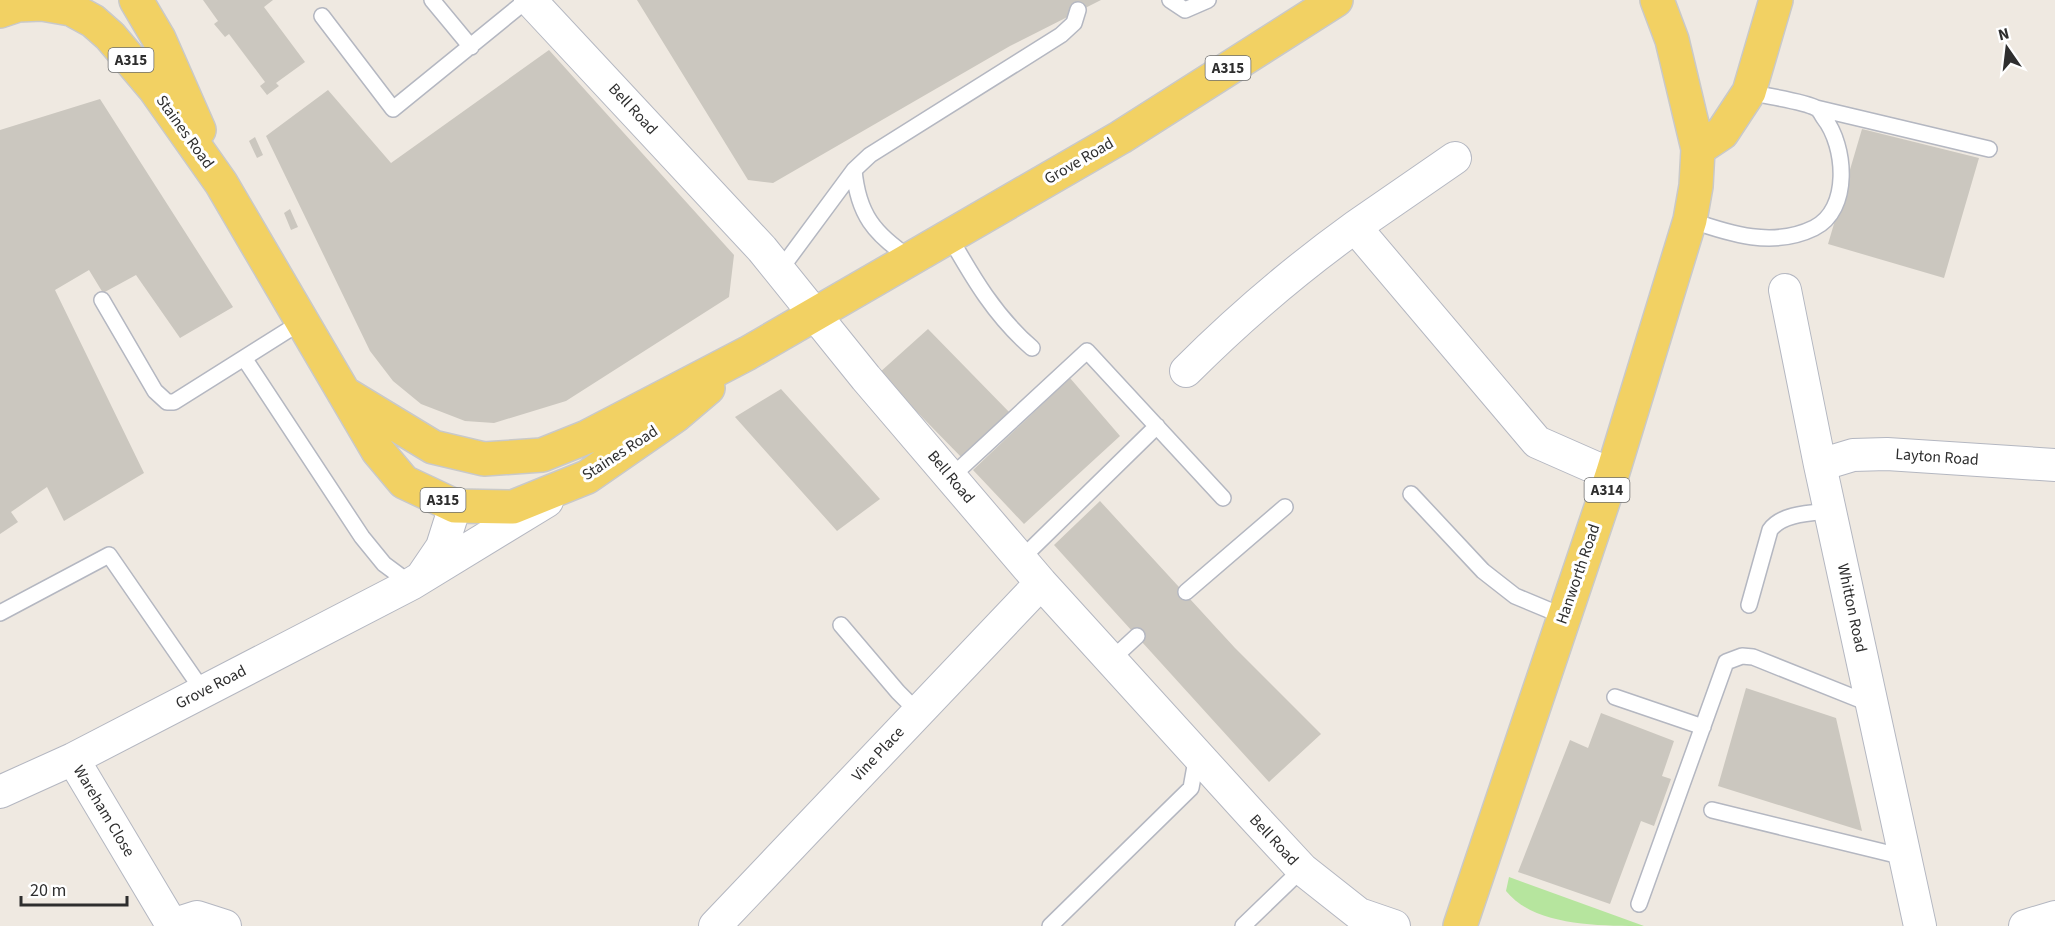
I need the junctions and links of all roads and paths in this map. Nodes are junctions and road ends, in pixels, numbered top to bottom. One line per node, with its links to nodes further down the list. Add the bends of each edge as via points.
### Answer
1 (136, 0): 22 (main road, Staines Road / A315, via 173,70)
2 (432, 0): 15 (lane)
3 (528, 0): 15 (lane); 27 (street, Bell Road)
4 (1170, 0): 5 (lane, via 1185,10)
5 (1208, 0)
6 (1336, 0): 25 (main road, Grove Road / A315, via 1121,137)
7 (1637, 0): 14 (main road)
8 (1657, 0): 14 (main road, Hanworth Road)
9 (1670, 0): 14 (main road, Hanworth Road / A314)
10 (1776, 0): 16 (main road)
11 (1078, 10): 21 (lane, via 1074,23 1061,35 870,155)
12 (0, 11): 22 (main road, Staines Road / A315, via 42,4 71,9 93,21 154,88)
13 (322, 16): 15 (lane, via 393,110)
14 (1674, 45): 18 (main road, Hanworth Road / A314)
15 (471, 47)
16 (1749, 92): 17 (lane); 18 (main road, via 1722,133)
17 (1816, 108): 19 (lane); 23 (lane, via 1839,144 1842,158 1840,188 1829,218 1816,227 1773,239 1740,236)
18 (1698, 149): 23 (main road, Hanworth Road / A314)
19 (1989, 149)
20 (1455, 158): 24 (street)
21 (854, 170): 26 (lane, via 856,196 867,219 885,241); 27 (lane)
22 (221, 183): 31 (main road, Staines Road / A315)
23 (1690, 220): 40 (main road, Hanworth Road / A314)
24 (1355, 227): 35 (street, via 1289,276); 40 (street, via 1537,442)
25 (949, 236): 26 (main road, Grove Road / A315); 32 (lane, via 982,294 1010,329)
26 (910, 258): 30 (main road, Grove Road / A315)
27 (780, 270): 30 (street, Bell Road)
28 (1785, 290): 38 (street, Whitton Road)
29 (102, 300): 34 (lane, via 155,391 167,402 174,402)
30 (815, 313): 33 (main road, Staines Road / A315); 42 (street, Bell Road)
31 (301, 322): 34 (lane); 36 (main road, Staines Road / A315)
32 (1032, 348)
33 (747, 353): 36 (main road, Staines Road / A315, via 587,437 542,455 484,459 433,447); 41 (main road, Staines Road / A315, via 675,416)
34 (244, 358): 49 (lane, via 362,537 384,564)
35 (1186, 370)
36 (344, 393): 45 (main road, Staines Road / A315, via 378,451 404,482)
37 (1157, 426): 42 (lane, via 1087,351); 44 (lane); 48 (lane)
38 (1820, 465): 39 (street, Layton Road, via 1853,455 1887,454); 47 (street, Whitton Road)
39 (2055, 465)
40 (1612, 475): 54 (main road, Hanworth Road / A314)
41 (587, 477): 45 (main road, Staines Road / A315, via 513,507); 49 (street, Grove Road)
42 (951, 477): 48 (street, Bell Road)
43 (1411, 494): 54 (lane, via 1483,571 1515,596)
44 (1223, 498)
45 (455, 506): 49 (street, Grove Road, via 442,547)
46 (1285, 507): 51 (lane)
47 (1831, 511): 52 (lane, via 1798,515 1775,523); 60 (street, Whitton Road)
48 (1021, 559): 50 (street, Bell Road)
49 (416, 581): 58 (street, Grove Road)
50 (1041, 583): 57 (street, Bell Road); 61 (street, Vine Place)
51 (1186, 592)
52 (1749, 605)
53 (0, 613): 58 (lane, via 109,555)
54 (1563, 616): 79 (main road, Hanworth Road / A314)
55 (841, 625): 61 (lane)
56 (1137, 636): 57 (lane)
57 (1111, 660): 63 (street, Bell Road)
58 (203, 692): 64 (street, Grove Road)
59 (1615, 697): 62 (lane)
60 (1873, 705): 62 (lane, via 1742,656 1726,662 1721,670); 69 (street, Whitton Road)
61 (918, 712): 75 (street, Vine Place)
62 (1702, 727): 71 (lane)
63 (1197, 755): 65 (street, Bell Road); 66 (lane)
64 (73, 759): 67 (street, Grove Road); 73 (street, Wareham Close)
65 (1226, 787): 66 (lane); 70 (street, Bell Road)
66 (1191, 788): 76 (lane)
67 (0, 792)
68 (1712, 810): 69 (lane)
69 (1904, 857): 80 (street, Whitton Road)
70 (1302, 869): 77 (lane); 78 (street, Bell Road, via 1359,914)
71 (1639, 904)
72 (2055, 917): 81 (street)
73 (172, 926): 74 (street, Wareham Close, via 197,918)
74 (225, 926)
75 (716, 926)
76 (1050, 926)
77 (1243, 926)
78 (1394, 926)
79 (1461, 926)
80 (1920, 926)
81 (2025, 926)

